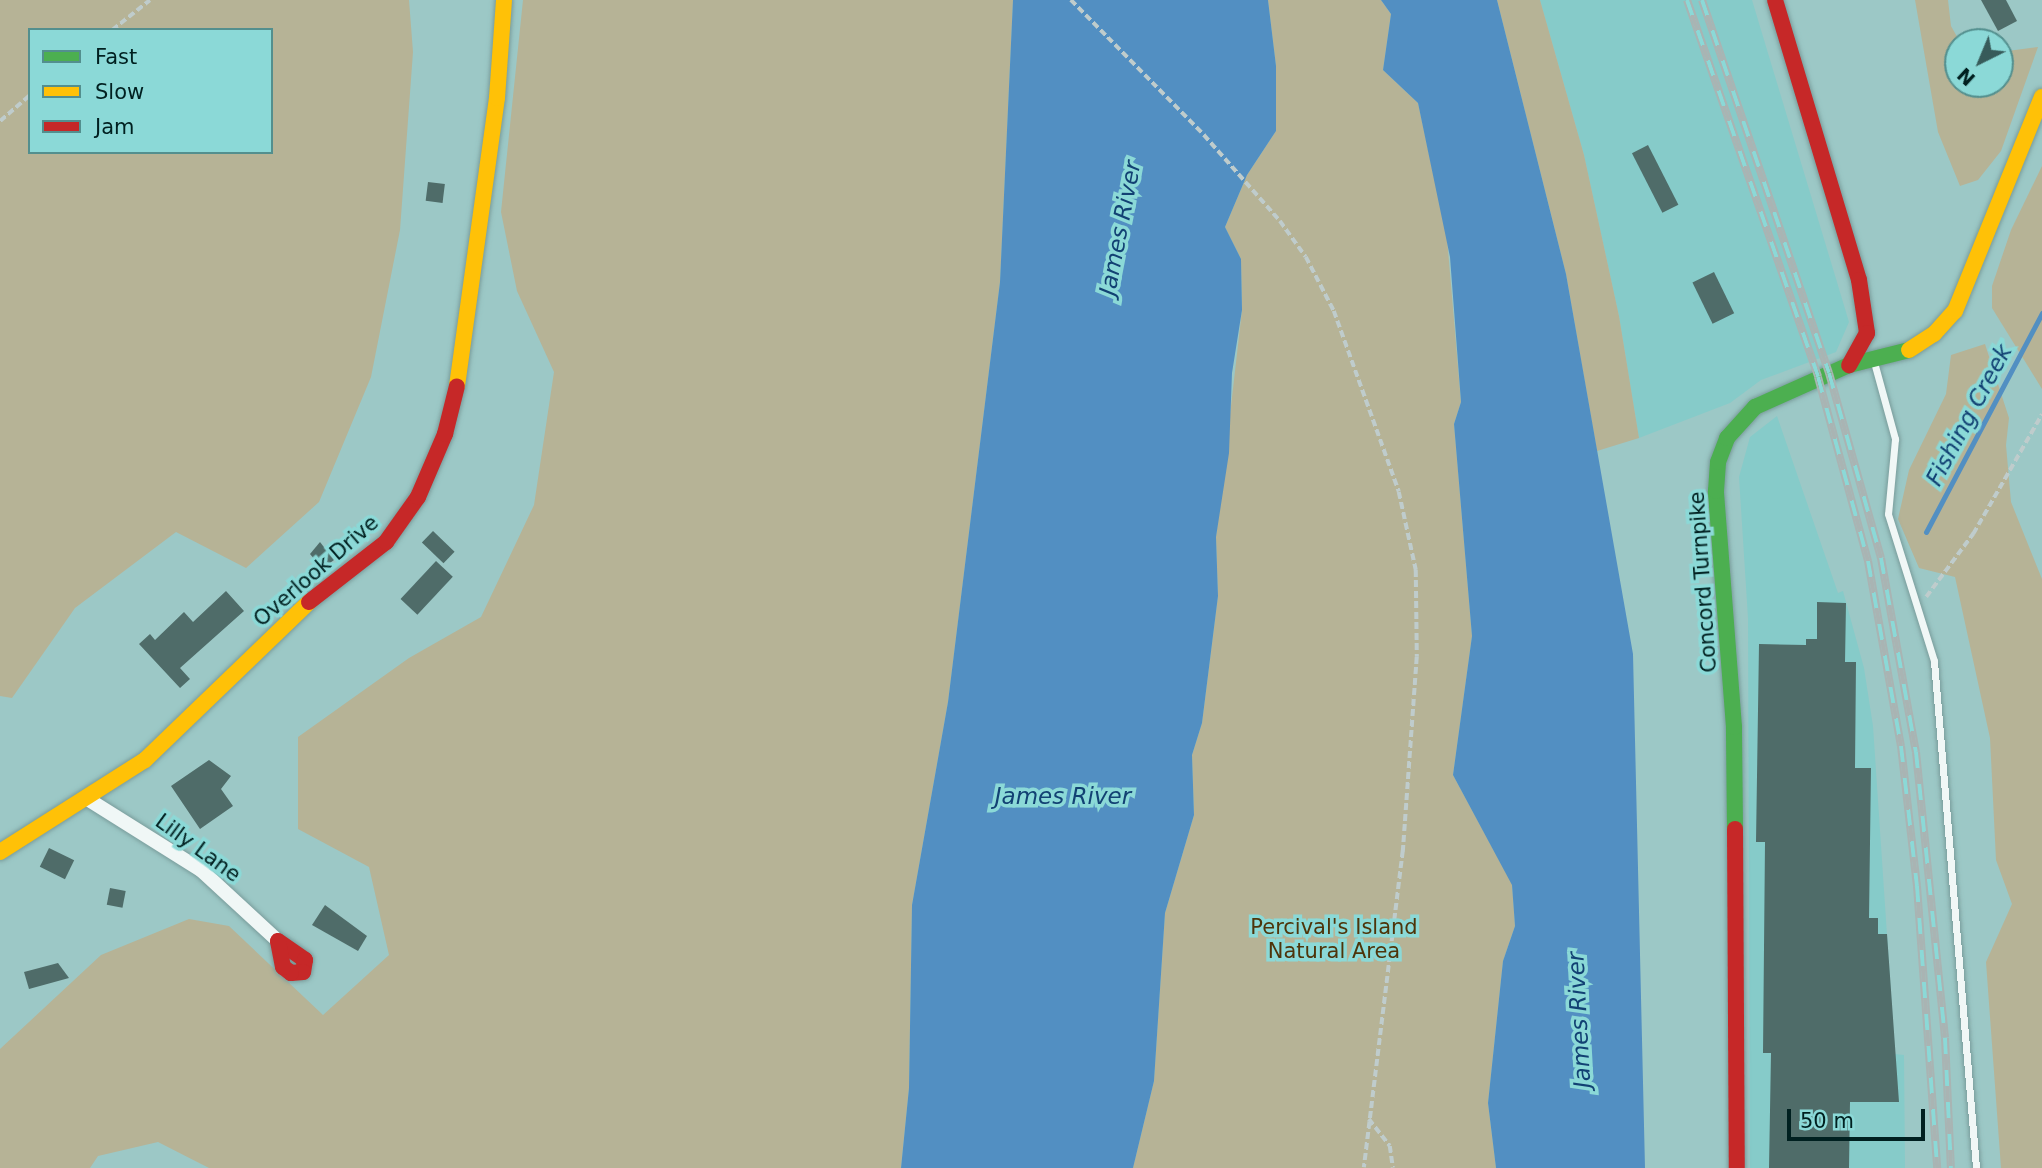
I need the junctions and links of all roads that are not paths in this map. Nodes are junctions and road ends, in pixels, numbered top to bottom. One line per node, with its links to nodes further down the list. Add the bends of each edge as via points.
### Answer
1 (504, 0): 6 (street, Overlook Drive, via 497,98 460,372 446,435 418,497 386,542 288,619 158,748)
2 (1775, 0): 5 (street, via 1859,280 1867,333)
3 (2042, 97): 4 (street, Concord Turnpike, via 1955,311 1934,334 1908,351)
4 (1873, 359): 5 (street, Concord Turnpike); 10 (lane, via 1895,439 1888,514 1934,661)
5 (1849, 365): 9 (street, Concord Turnpike, via 1755,407 1727,438 1718,462 1716,491 1734,727)
6 (86, 797): 7 (street, Overlook Drive); 8 (street, Lilly Lane, via 201,870)
7 (0, 852)
8 (278, 941)
9 (1737, 1168)
10 (1976, 1168)

